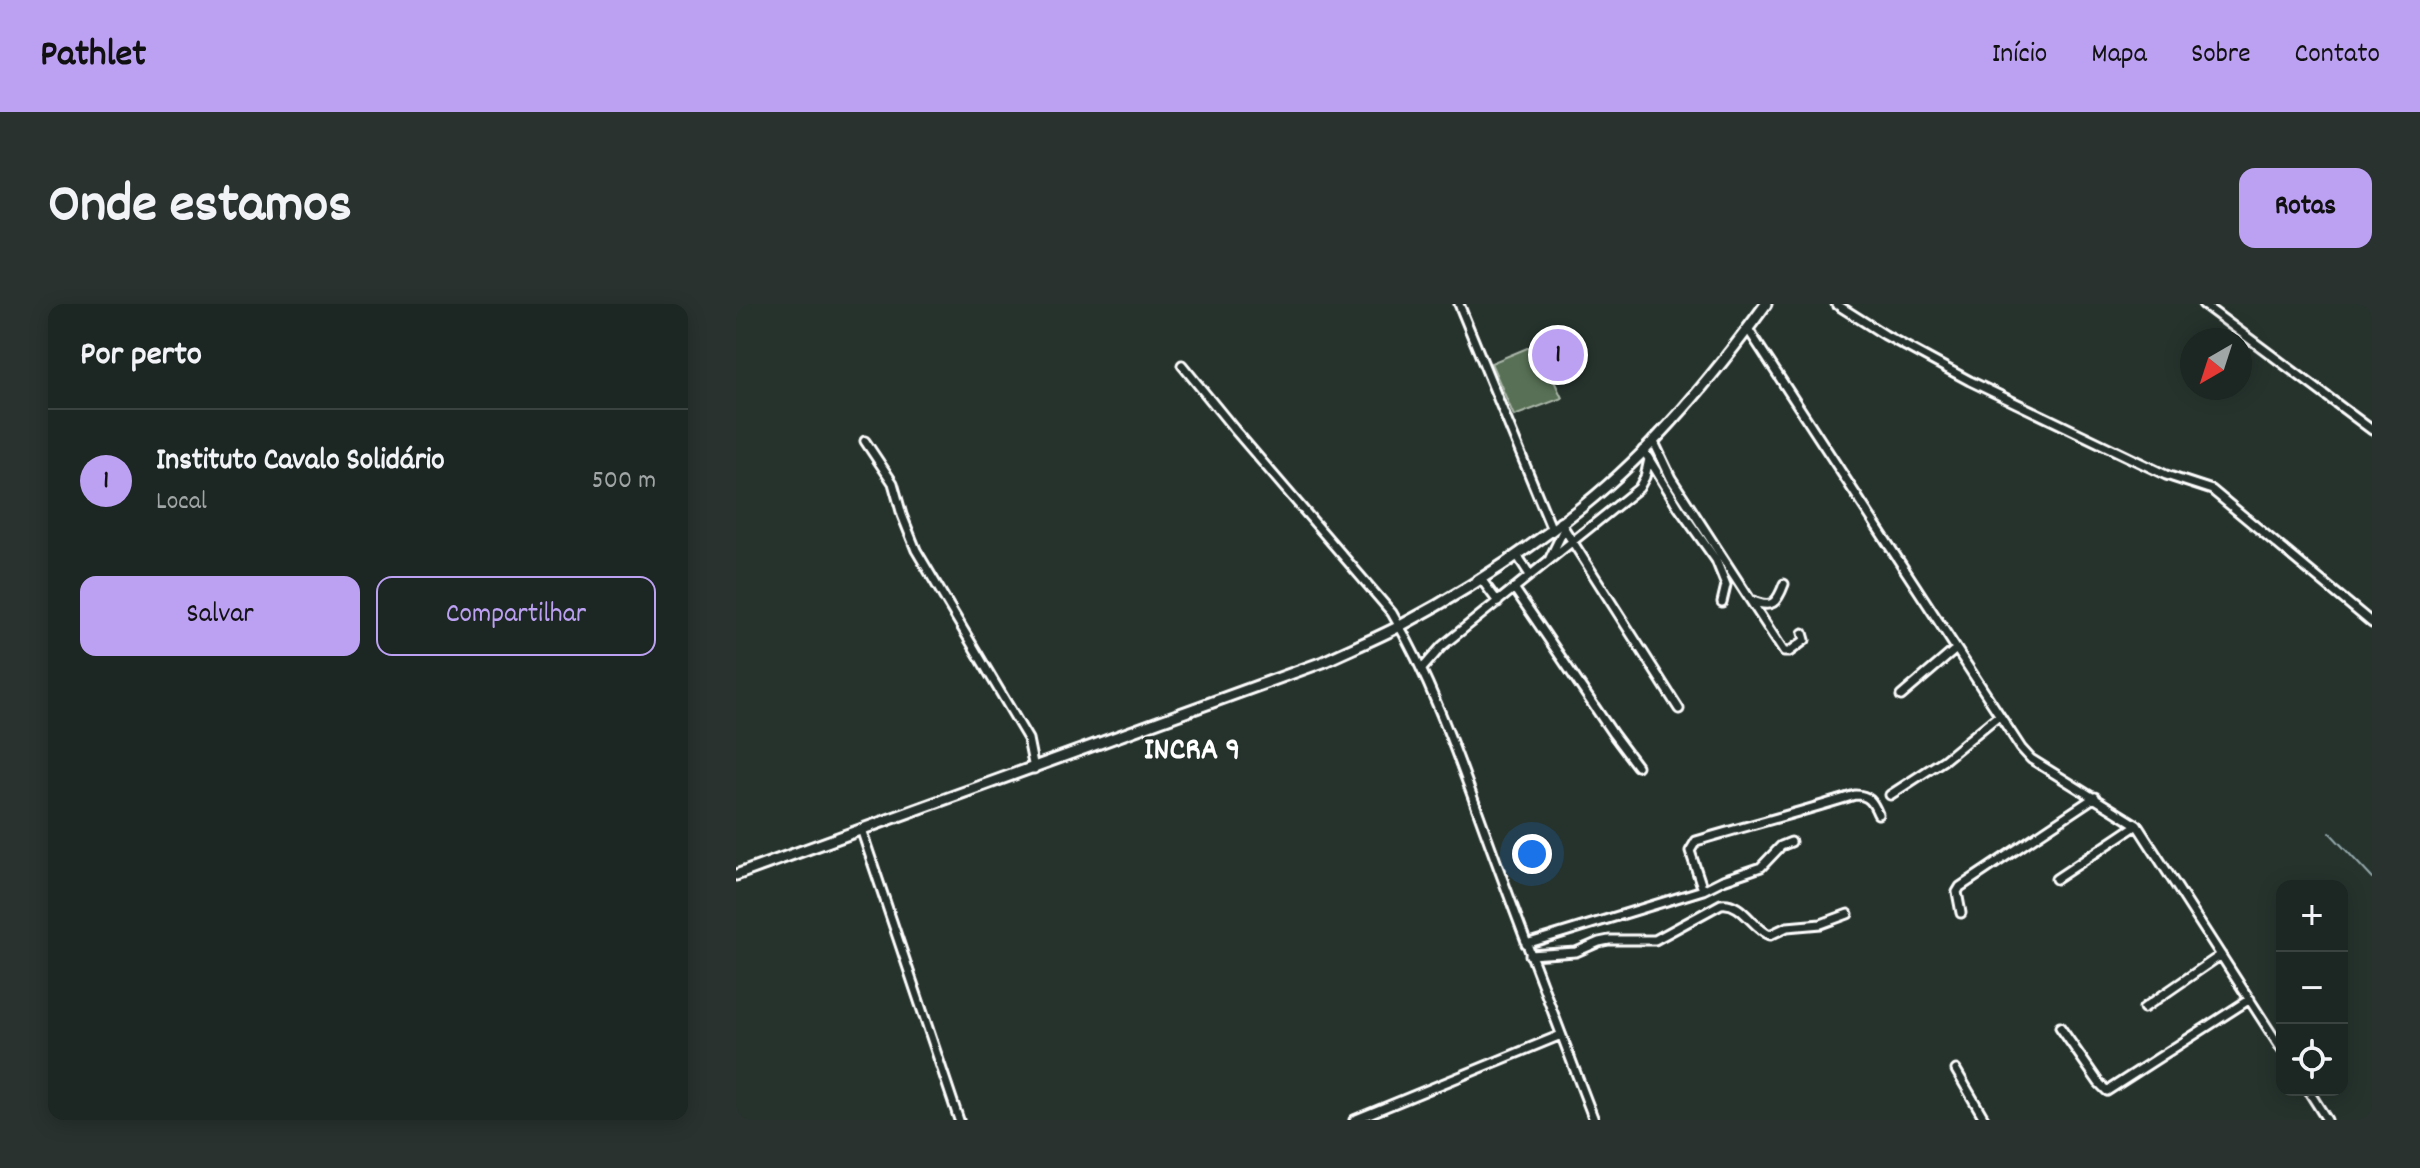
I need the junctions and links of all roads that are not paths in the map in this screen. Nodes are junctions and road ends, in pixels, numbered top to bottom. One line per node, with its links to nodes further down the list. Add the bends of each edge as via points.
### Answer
1 (1459, 304): 12 (street)
2 (1766, 304): 5 (main road)
3 (1836, 304): 23 (street, via 1970,381 2166,475 2212,490)
4 (2203, 304): 7 (street)
5 (1748, 329): 8 (main road); 26 (street)
6 (1182, 365): 24 (street)
7 (2372, 430)
8 (1653, 440): 10 (main road); 20 (street, via 1671,478)
9 (865, 441): 32 (street, via 893,483 916,550 1028,739)
10 (1646, 454): 11 (main road); 13 (street, via 1639,488); 22 (street, via 1716,560 1726,585)
11 (1562, 526): 12 (main road); 13 (street); 15 (street)
12 (1552, 530): 14 (main road)
13 (1573, 543): 15 (street); 29 (street)
14 (1517, 555): 16 (street); 17 (main road)
15 (1549, 560): 16 (street)
16 (1530, 575): 19 (street)
17 (1481, 579): 21 (street); 24 (main road)
18 (1784, 584): 20 (street, via 1774,603 1764,606)
19 (1514, 588): 21 (street); 31 (street)
20 (1751, 600): 25 (street, via 1784,652 1805,640)
21 (1498, 602): 27 (street, via 1442,646)
22 (1722, 602)
23 (2372, 623)
24 (1400, 626): 27 (street); 32 (main road, via 1323,662)
25 (1803, 633)
26 (1956, 649): 28 (street); 30 (street)
27 (1422, 669): 44 (street)
28 (1901, 696)
29 (1679, 709)
30 (1999, 715): 33 (street); 34 (street, via 2026,755)
31 (1637, 766)
32 (1034, 769): 37 (main road)
33 (1890, 795)
34 (2095, 797): 36 (street); 42 (street, via 1960,887)
35 (1878, 814): 41 (street, via 1872,800 1855,795 1696,841 1690,851)
36 (2137, 825): 40 (street); 46 (street)
37 (861, 829): 39 (main road); 54 (street)
38 (1791, 842): 41 (street, via 1761,867)
39 (736, 875)
40 (2056, 879)
41 (1703, 890): 44 (street)
42 (1961, 913)
43 (1848, 914): 45 (street, via 1770,935 1728,903 1655,940 1609,940 1576,952)
44 (1526, 944): 45 (street)
45 (1530, 955): 50 (street)
46 (2221, 955): 47 (street); 48 (street)
47 (2250, 999): 49 (street, via 2107,1091); 51 (street)
48 (2144, 1008)
49 (2060, 1027)
50 (1561, 1035): 55 (street); 56 (street)
51 (2276, 1040)
52 (1956, 1070): 57 (street)
53 (2312, 1096): 58 (street)
54 (959, 1120)
55 (1354, 1120)
56 (1594, 1120)
57 (1985, 1120)
58 (2326, 1120)

